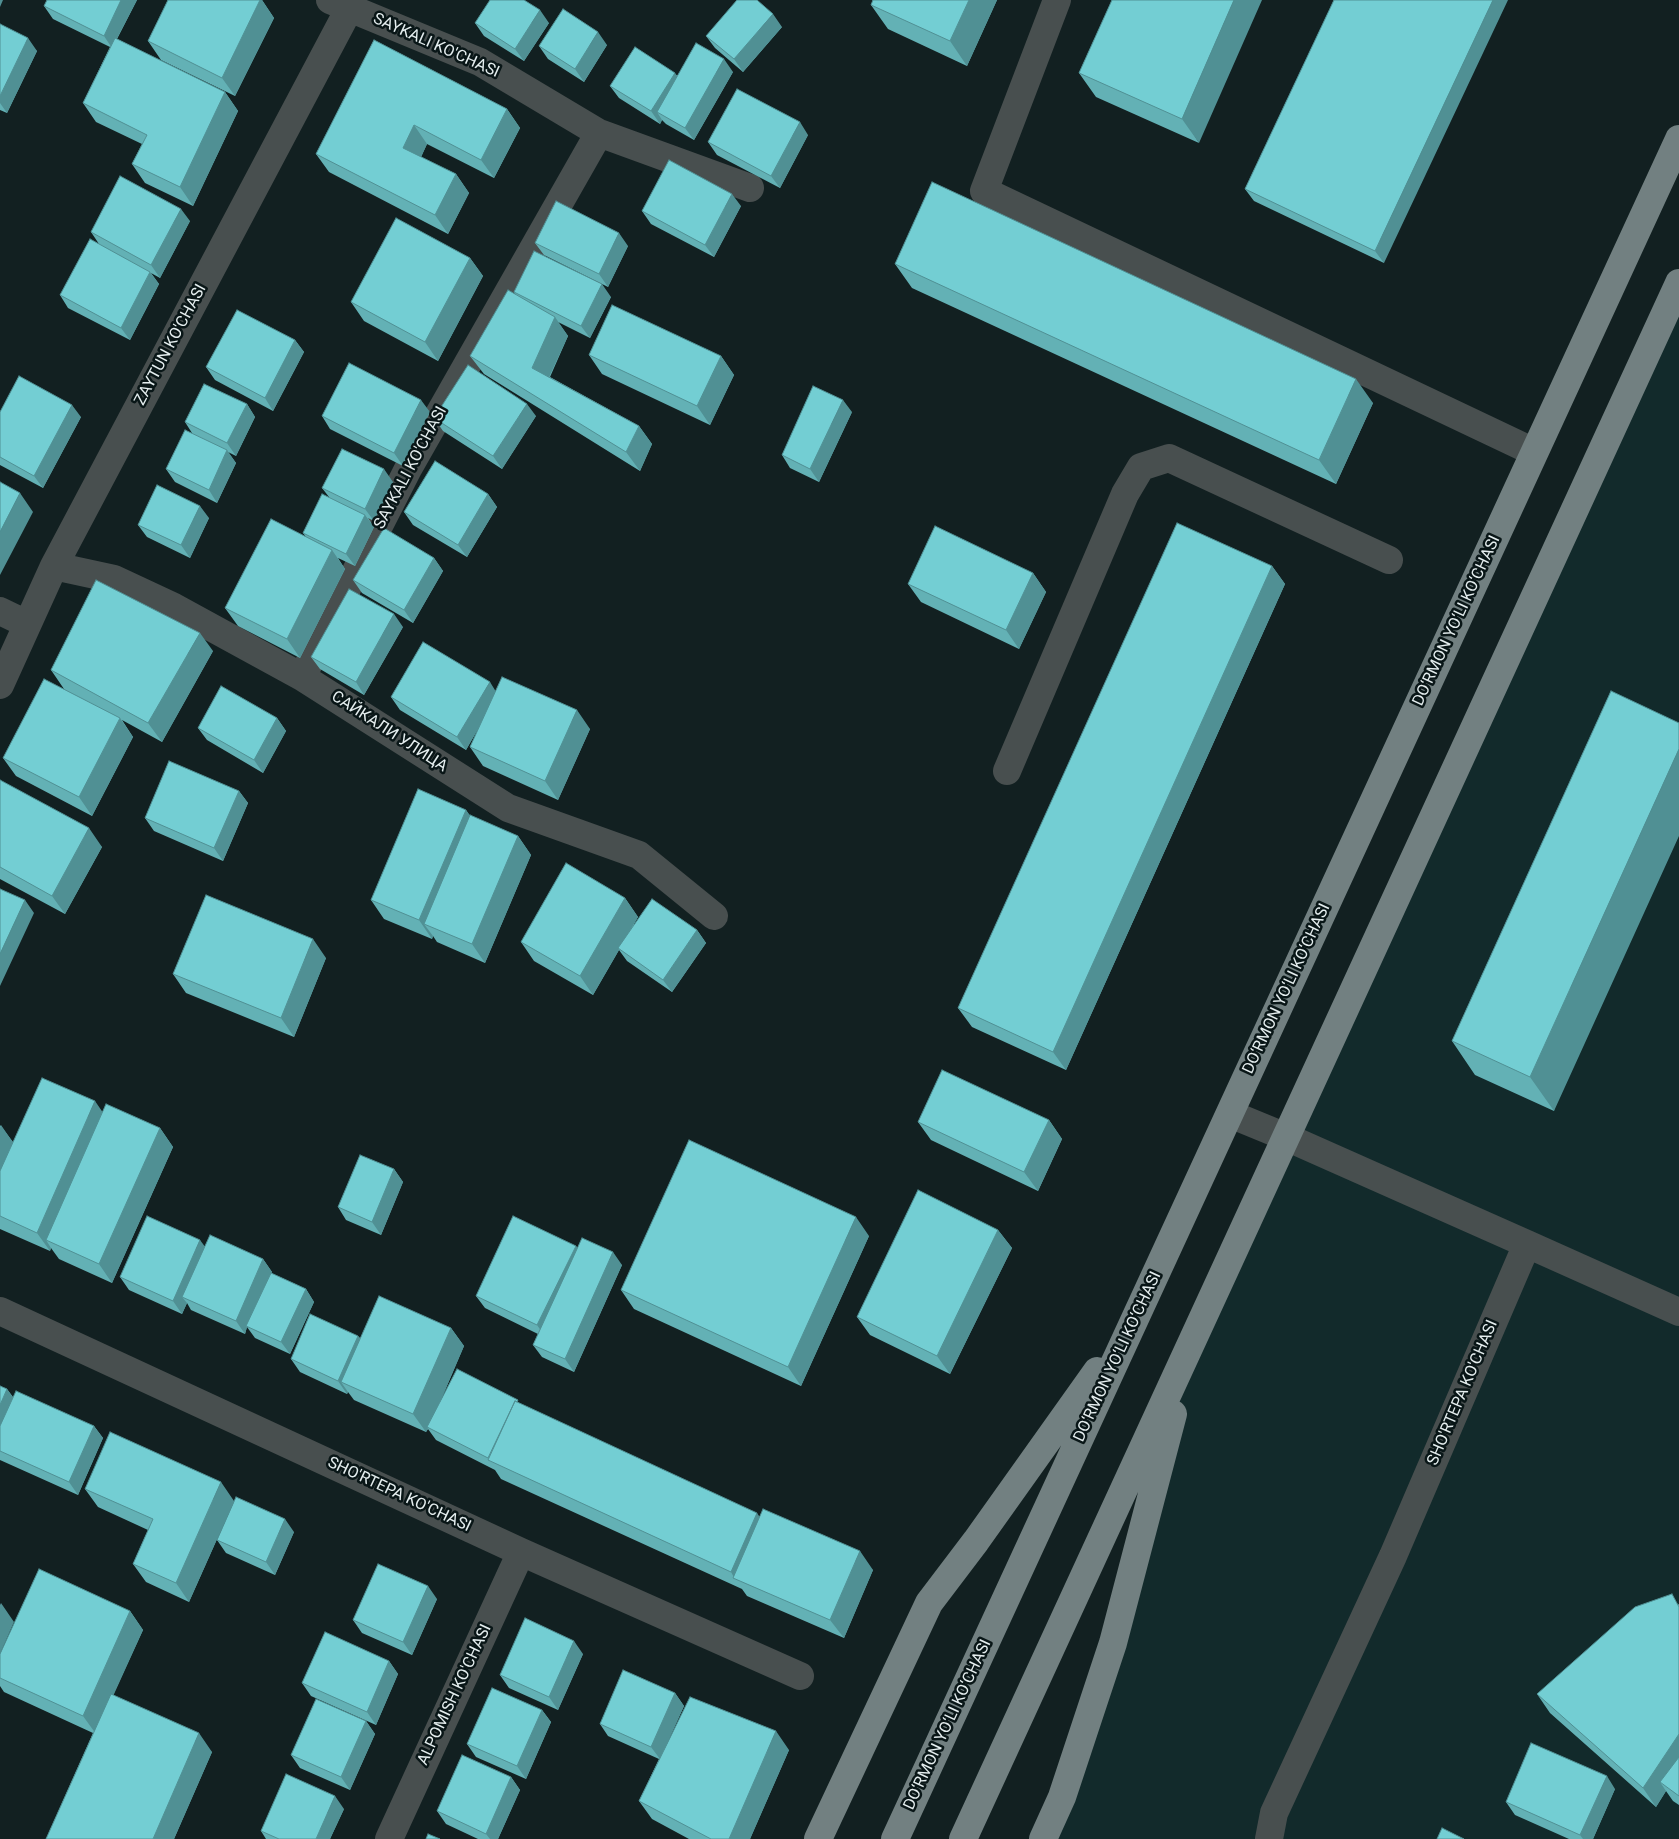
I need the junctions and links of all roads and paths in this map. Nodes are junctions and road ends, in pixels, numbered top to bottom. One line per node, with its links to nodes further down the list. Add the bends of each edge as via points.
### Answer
1 (1057, 0): 7 (street, via 984,190)
2 (340, 4): 3 (street, SAYKALI KO'CHASI, via 480,62); 9 (street, ZAYTUN KO'CHASI)
3 (600, 133): 5 (street); 12 (street, SAYKALI KO'CHASI, via 409,467)
4 (1679, 139): 7 (main road, DO‘RMON YO‘LI KO‘CHASI)
5 (750, 188)
6 (1679, 283): 17 (main road)
7 (1534, 452): 16 (main road, DO‘RMON YO‘LI KO‘CHASI)
8 (1389, 560): 14 (street, via 1169,458 1141,467 1125,494)
9 (54, 566): 11 (street, ZAYTUN KO'CHASI); 12 (street, САЙКАЛИ УЛИЦА, via 114,579 174,606)
10 (0, 611): 11 (street)
11 (27, 624): 13 (street, ZAYTUN KO'CHASI)
12 (302, 677): 15 (street, САЙКАЛИ УЛИЦА, via 508,808 639,855)
13 (0, 685)
14 (1008, 771)
15 (714, 916)
16 (1230, 1114): 17 (street); 21 (main road, DO‘RMON YO‘LI KO‘CHASI)
17 (1286, 1137): 18 (street); 22 (main road)
18 (1527, 1244): 20 (street); 30 (street, SHO'RTEPA KO'CHASI, via 1393,1556 1274,1813)
19 (0, 1311): 23 (street, SHO'RTEPA KO'CHASI)
20 (1679, 1312)
21 (1136, 1317): 26 (main road, via 929,1603); 27 (main road, DO‘RMON YO‘LI KO‘CHASI)
22 (1192, 1342): 28 (main road); 29 (main road, via 1113,1643 1062,1797)
23 (521, 1552): 24 (street, SHO'RTEPA KO'CHASI); 25 (street, ALPOMISH KO'CHASI)
24 (800, 1676)
25 (389, 1839)
26 (818, 1839)
27 (896, 1839)
28 (963, 1839)
29 (1043, 1839)
30 (1269, 1839)

